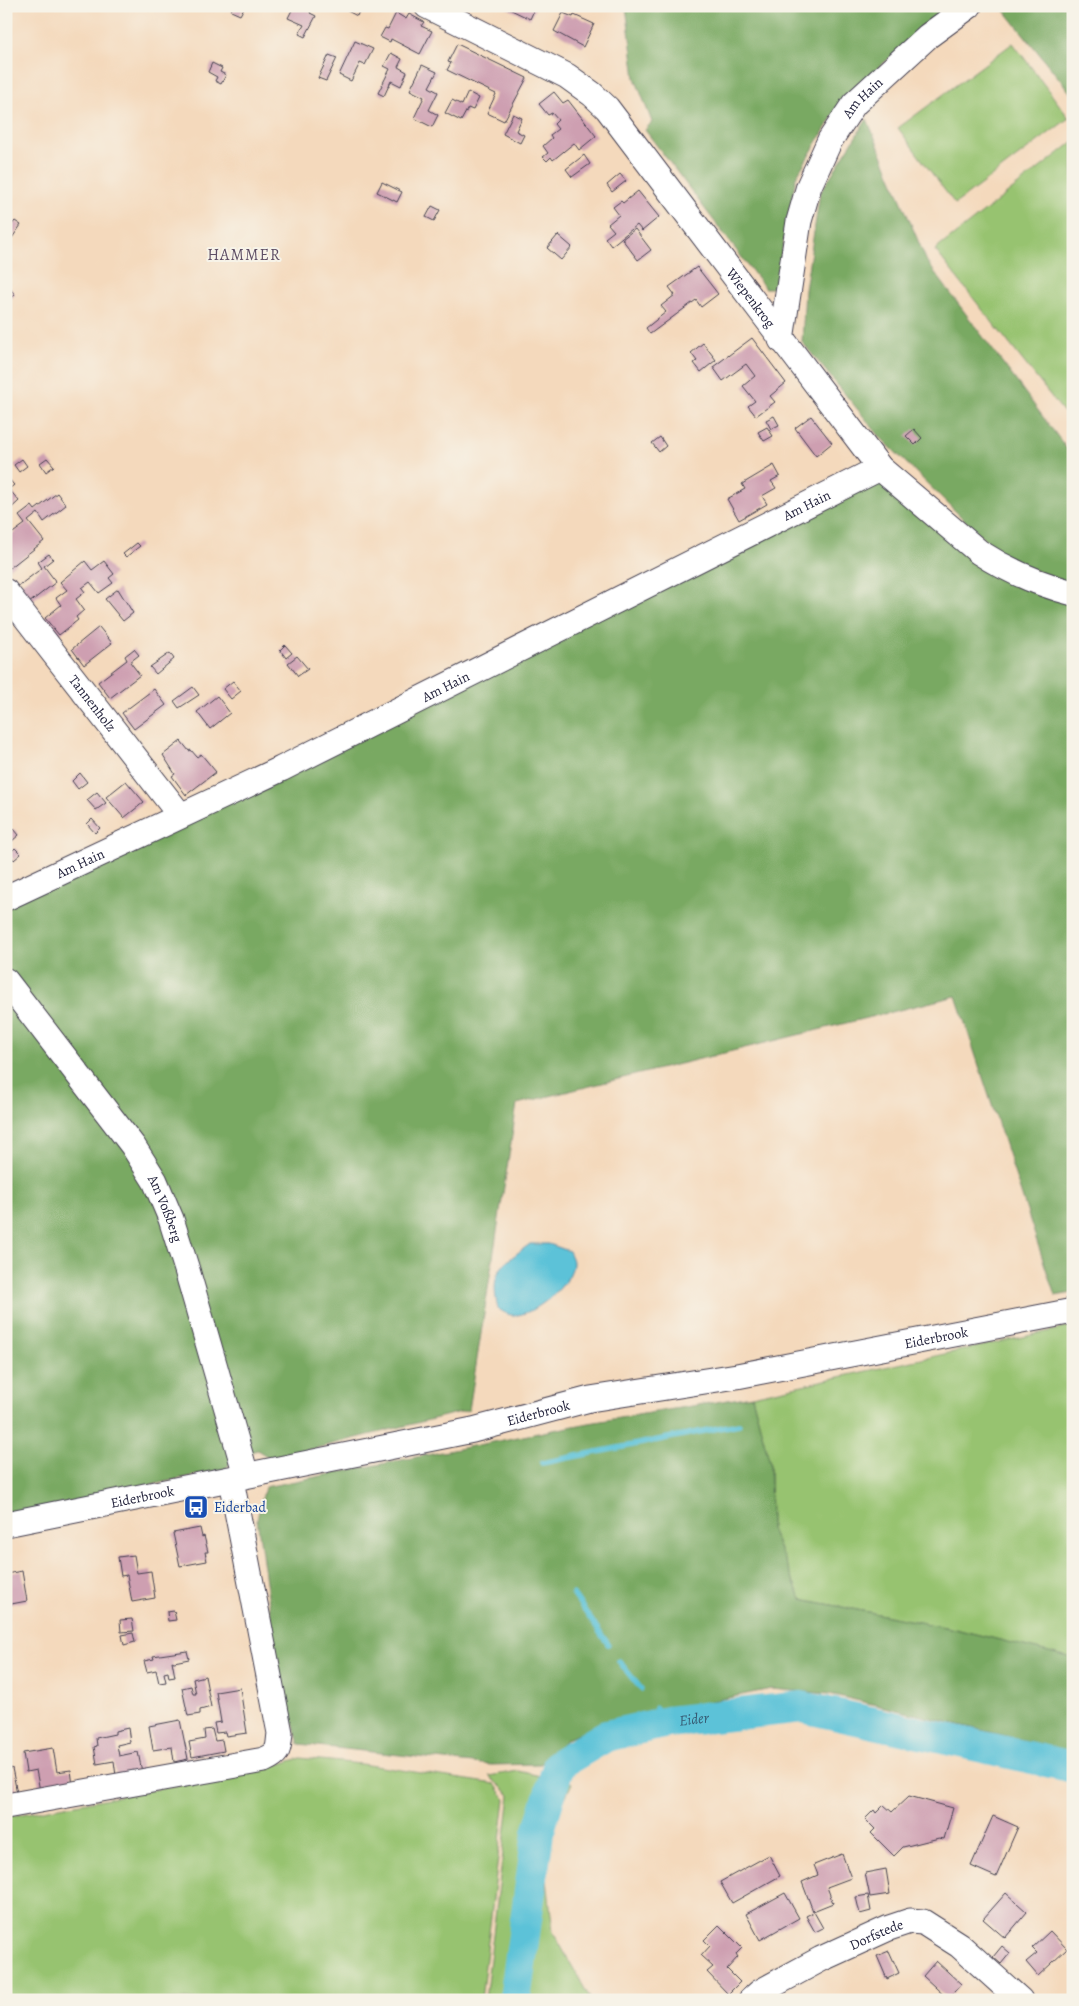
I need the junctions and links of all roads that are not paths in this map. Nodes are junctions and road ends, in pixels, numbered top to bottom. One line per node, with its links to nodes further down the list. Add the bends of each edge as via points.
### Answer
1 (427, 6): 3 (street, Wiepenkrog, via 567,76 607,108)
2 (969, 6): 3 (street, Am Hain, via 928,36 854,104 830,140 809,186 799,221)
3 (781, 340): 4 (street, Wiepenkrog)
4 (880, 468): 6 (street, Wiepenkrog, via 979,552 1033,581); 7 (street, Am Hain, via 281,769)
5 (6, 592): 7 (street, Tannenholz)
6 (1073, 593)
7 (180, 815): 8 (street, Am Hain)
8 (6, 898)
9 (6, 981): 11 (street, Am Voßberg, via 134,1146 155,1181 187,1270)
10 (1073, 1310): 11 (street, Eiderbrook, via 737,1376 590,1399 473,1430)
11 (239, 1477): 12 (street, Eiderbrook); 13 (street, Am Voßberg, via 280,1733 278,1752 264,1760)
12 (6, 1524)
13 (6, 1806)
14 (751, 2000): 15 (street, Dorfstede, via 821,1959 910,1921 923,1922 952,1940)
15 (1020, 2000)

